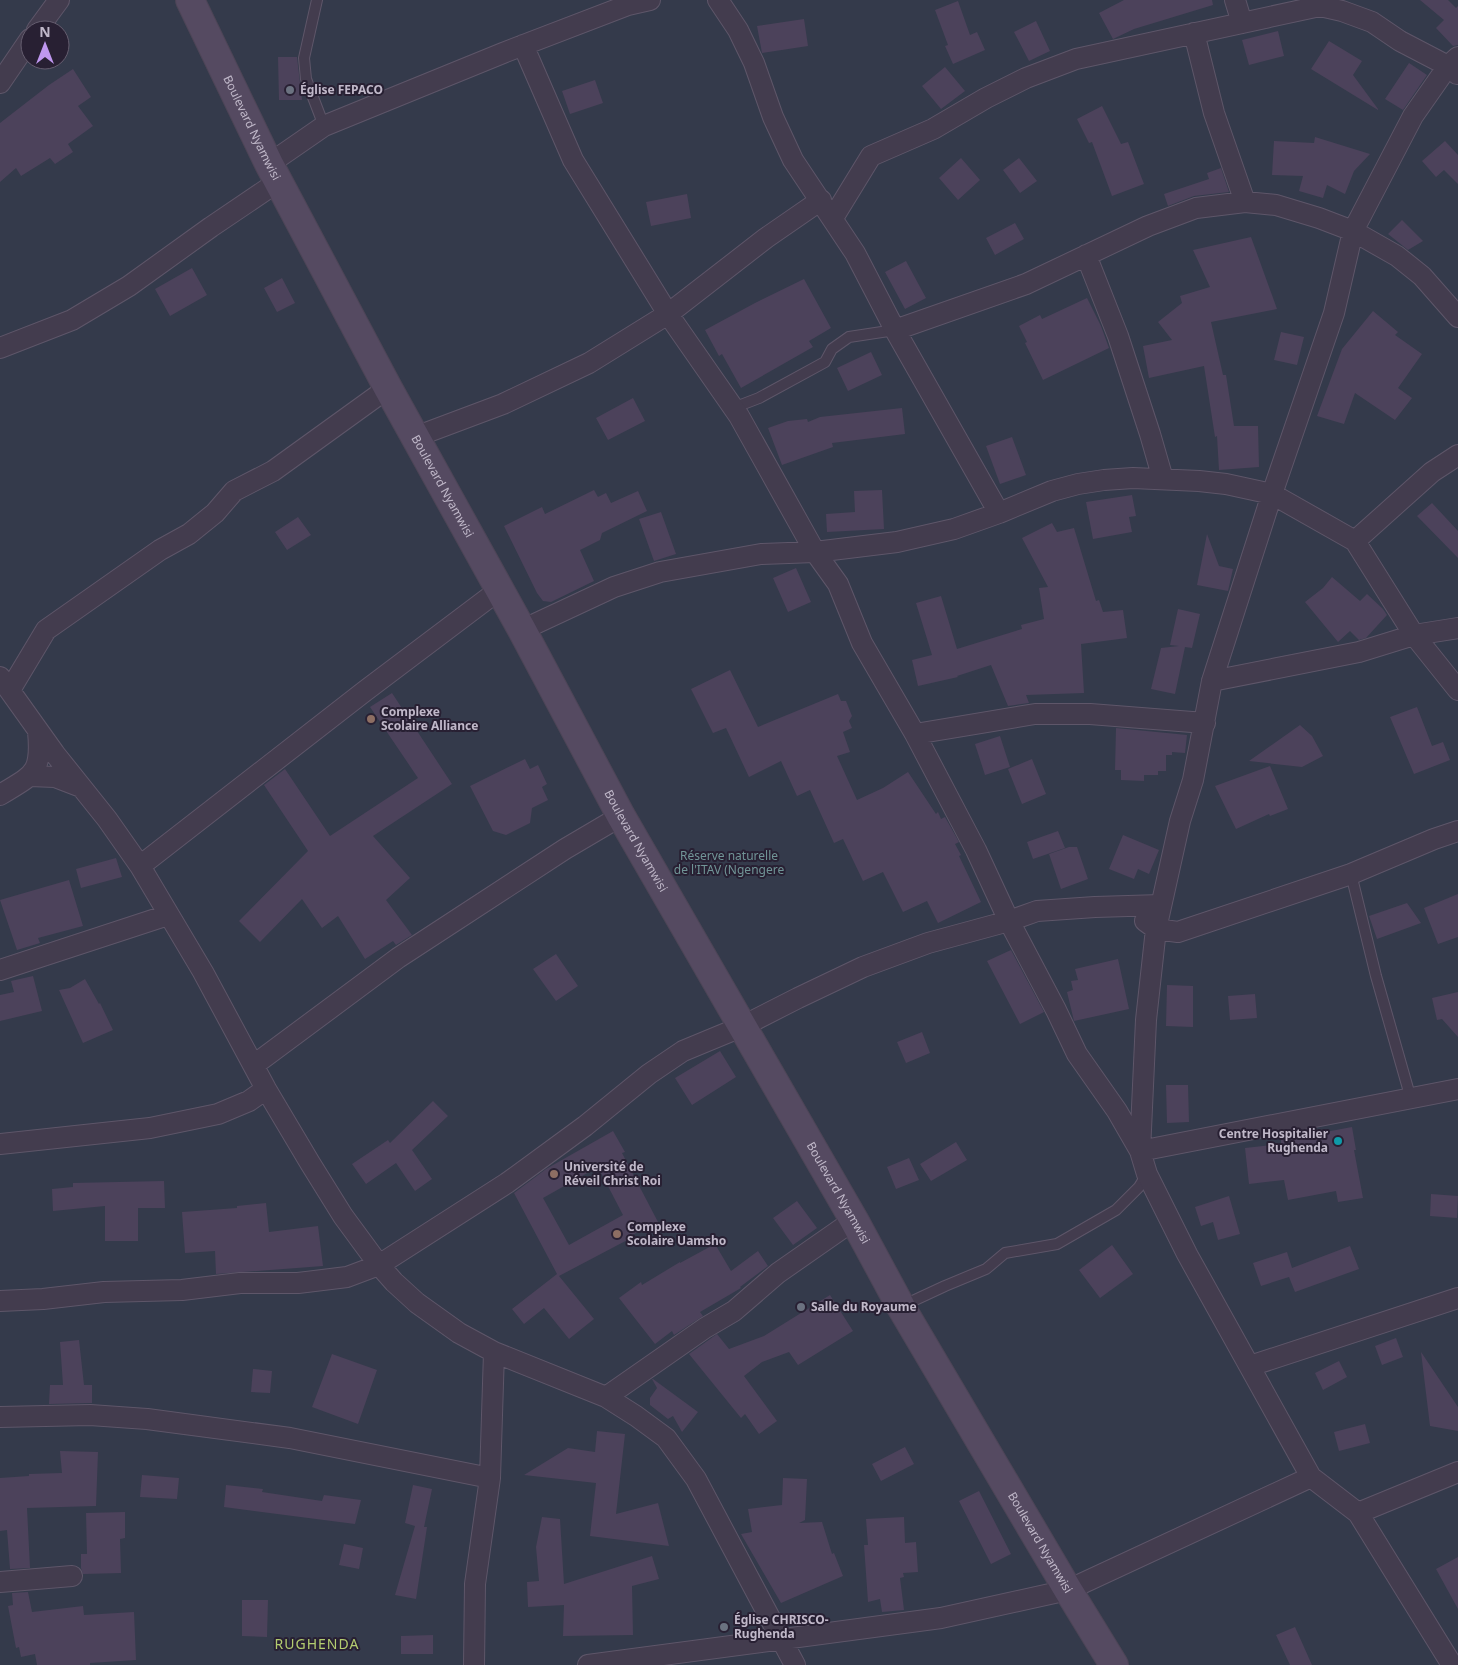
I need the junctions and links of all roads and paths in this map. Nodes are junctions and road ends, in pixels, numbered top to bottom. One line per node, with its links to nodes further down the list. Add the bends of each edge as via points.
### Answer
1 (59, 0): 8 (street)
2 (190, 0): 16 (main road, Boulevard Nyamwisi)
3 (317, 0): 15 (lane, via 304,58 306,79)
4 (650, 0): 7 (street)
5 (718, 0): 17 (street, via 754,63 773,117 793,160)
6 (1235, 0): 9 (street)
7 (628, 2): 11 (street)
8 (44, 20)
9 (1242, 23): 10 (street); 13 (street, via 1320,6 1372,22 1400,40)
10 (1194, 33): 18 (street, via 1214,113); 19 (street, via 1076,60 1026,78 933,129 870,156)
11 (522, 45): 15 (street); 22 (street, via 573,160)
12 (20, 54): 14 (street)
13 (1455, 66): 20 (street, via 1413,116)
14 (0, 83)
15 (324, 126): 16 (street)
16 (274, 173): 25 (street, via 211,227 129,286 72,320); 26 (main road, Boulevard Nyamwisi)
17 (821, 200): 19 (street); 22 (street)
18 (1245, 202): 20 (street, via 1276,205); 21 (street, via 1196,208 1148,226)
19 (833, 218): 24 (street)
20 (1353, 231): 23 (street, via 1397,256 1422,276); 31 (street, via 1334,313)
21 (1086, 256): 24 (street, via 1026,284); 30 (street, via 1118,336)
22 (668, 314): 27 (street); 28 (street, via 589,363 503,404)
23 (1458, 317)
24 (895, 330): 27 (lane, via 849,337 832,349 825,362 759,398); 32 (street)
25 (0, 348)
26 (388, 388): 28 (main road, Boulevard Nyamwisi); 40 (street, via 273,471 234,491 190,534 160,550 46,630)
27 (733, 408): 34 (street)
28 (415, 437): 35 (main road, Boulevard Nyamwisi)
29 (1458, 455): 33 (street, via 1432,472)
30 (1163, 479): 31 (street, via 1226,484); 32 (street, via 1078,484)
31 (1272, 494): 33 (street); 39 (street)
32 (998, 513): 34 (street, via 954,529 897,542)
33 (1355, 541): 38 (street)
34 (815, 552): 37 (street, via 761,554 660,572 614,587); 44 (street, via 838,584 862,643)
35 (499, 590): 37 (main road, Boulevard Nyamwisi); 50 (street)
36 (1458, 628): 38 (street)
37 (522, 630): 48 (main road, Boulevard Nyamwisi)
38 (1414, 635): 39 (street, via 1359,652); 41 (street)
39 (1212, 681): 42 (street)
40 (5, 684): 43 (street)
41 (1458, 690)
42 (1205, 723): 44 (street, via 1090,714 1035,714); 52 (street)
43 (38, 731): 45 (street, via 38,762); 46 (street)
44 (915, 734): 55 (street)
45 (30, 776): 46 (street, via 55,777); 47 (street)
46 (81, 787): 50 (street)
47 (0, 795)
48 (621, 816): 58 (main road, Boulevard Nyamwisi); 59 (street, via 398,958)
49 (1458, 832): 51 (street)
50 (140, 866): 54 (street)
51 (1351, 874): 56 (street, via 1178,932); 62 (lane)
52 (1161, 905): 53 (street); 56 (street)
53 (1123, 906): 55 (street, via 1037,911); 56 (street)
54 (168, 915): 57 (street); 59 (street)
55 (1009, 921): 58 (street, via 928,943 863,967); 64 (street, via 1077,1054)
56 (1156, 929): 64 (street, via 1145,1029)
57 (0, 970)
58 (741, 1027): 66 (main road, Boulevard Nyamwisi); 67 (street, via 683,1052 648,1074 585,1126 507,1183)
59 (254, 1065): 60 (street)
60 (266, 1089): 63 (street, via 218,1114 150,1128); 67 (street, via 343,1216)
61 (1458, 1089): 62 (street)
62 (1411, 1098): 64 (street)
63 (0, 1144)
64 (1140, 1151): 65 (street)
65 (1147, 1174): 70 (lane, via 1139,1188 1116,1210 1057,1244 1006,1253 986,1269); 72 (street, via 1187,1254)
66 (854, 1220): 70 (main road, Boulevard Nyamwisi); 73 (street, via 778,1273 734,1311)
67 (379, 1265): 69 (street, via 348,1277 298,1283 240,1283 182,1290 104,1292); 71 (street, via 417,1303 459,1333)
68 (1458, 1298): 72 (street)
69 (0, 1301)
70 (901, 1307): 81 (main road, Boulevard Nyamwisi)
71 (494, 1352): 73 (street); 77 (street)
72 (1250, 1366): 76 (street)
73 (606, 1397): 82 (street, via 666,1438 696,1479)
74 (0, 1417): 77 (street, via 90,1415 146,1419 290,1438)
75 (1458, 1472): 78 (street)
76 (1311, 1477): 78 (street); 81 (street)
77 (490, 1478): 83 (street, via 475,1584)
78 (1358, 1514): 87 (street)
79 (72, 1576): 80 (street)
80 (0, 1582)
81 (1068, 1590): 82 (street, via 941,1618); 86 (main road, Boulevard Nyamwisi)
82 (781, 1640): 84 (street); 85 (street)
83 (474, 1665)
84 (588, 1665)
85 (795, 1665)
86 (1114, 1665)
87 (1452, 1665)

